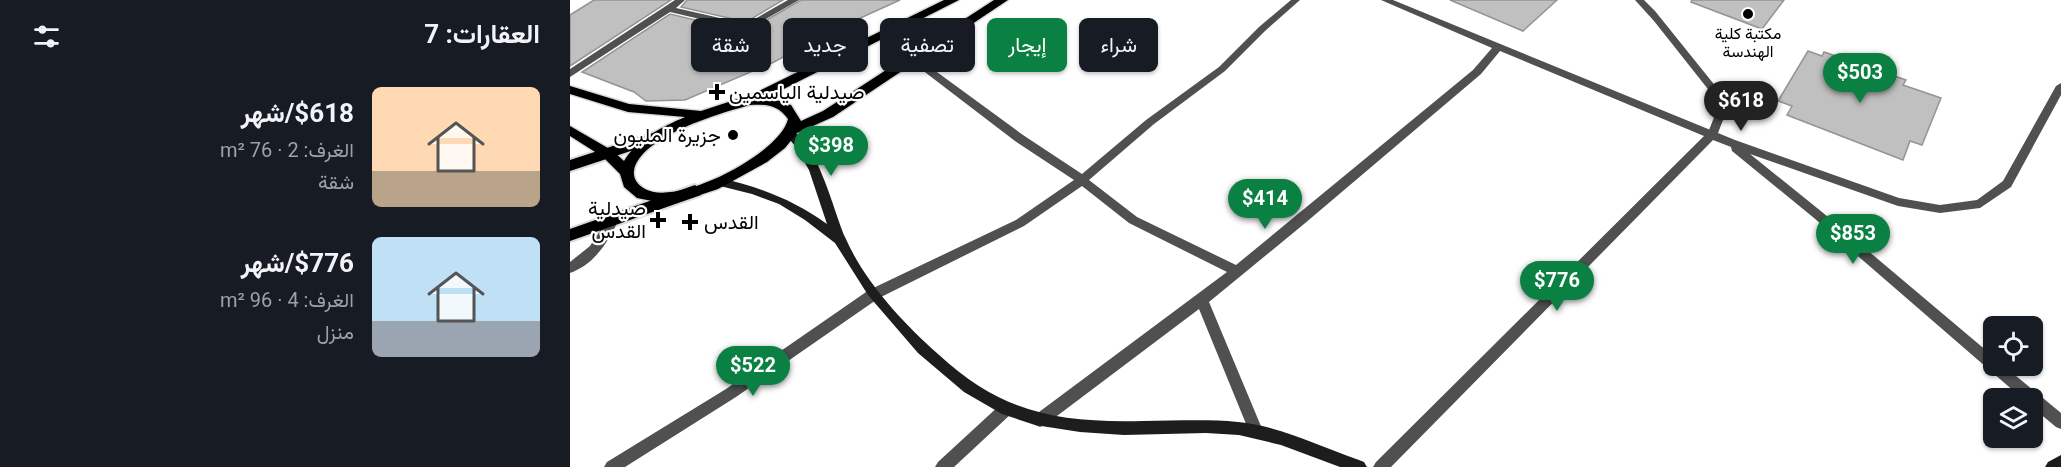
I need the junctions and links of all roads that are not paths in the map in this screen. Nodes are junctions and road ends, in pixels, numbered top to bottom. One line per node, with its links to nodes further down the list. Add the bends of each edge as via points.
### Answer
1 (681, 0): 8 (street)
2 (795, 0): 8 (street, via 747,27)
3 (953, 0): 16 (main road)
4 (1002, 0): 9 (main road)
5 (1296, 0): 26 (street, via 1222,69 1150,122)
6 (1385, 0): 10 (street)
7 (1639, 0): 20 (street, via 1715,87 1724,105)
8 (670, 9): 13 (street)
9 (974, 18)
10 (1497, 48): 20 (street); 33 (street, via 1438,105)
11 (891, 72): 19 (main road, via 828,114)
12 (931, 72): 26 (street)
13 (570, 74)
14 (2061, 86): 22 (street, via 2007,184 1980,204 1940,209 1898,202)
15 (570, 90): 17 (main road, via 628,108)
16 (749, 101): 17 (main road); 19 (main road, via 780,103 790,110 795,119)
17 (703, 114): 21 (main road)
18 (570, 130): 23 (main road)
19 (791, 132): 27 (main road, via 767,157); 31 (main road, via 809,159)
20 (1712, 135): 22 (street); 46 (street)
21 (659, 136): 23 (highway); 25 (main road, via 640,149)
22 (1731, 143): 36 (street)
23 (608, 154): 24 (highway); 25 (main road)
24 (570, 166)
25 (627, 173): 28 (main road, via 629,183 650,197 668,198)
26 (1082, 180): 33 (street, via 1133,220); 34 (street, via 1020,223)
27 (720, 182): 28 (main road); 31 (main road, via 787,201)
28 (695, 191): 29 (highway)
29 (611, 223): 30 (highway); 32 (street, via 600,245)
30 (570, 236)
31 (841, 242): 34 (main road)
32 (570, 268)
33 (1236, 270): 35 (street)
34 (874, 294): 38 (main road, via 914,340 953,375); 43 (street, via 731,393)
35 (1202, 300): 39 (street); 41 (street)
36 (1983, 357)
37 (2006, 376): 40 (street)
38 (1006, 409): 39 (main road); 44 (street)
39 (1040, 420): 41 (main road, via 1123,428 1216,427)
40 (2061, 422)
41 (1256, 431): 45 (main road)
42 (2061, 462): 47 (main road)
43 (612, 467)
44 (944, 467)
45 (1359, 467)
46 (1381, 467)
47 (2053, 467)

